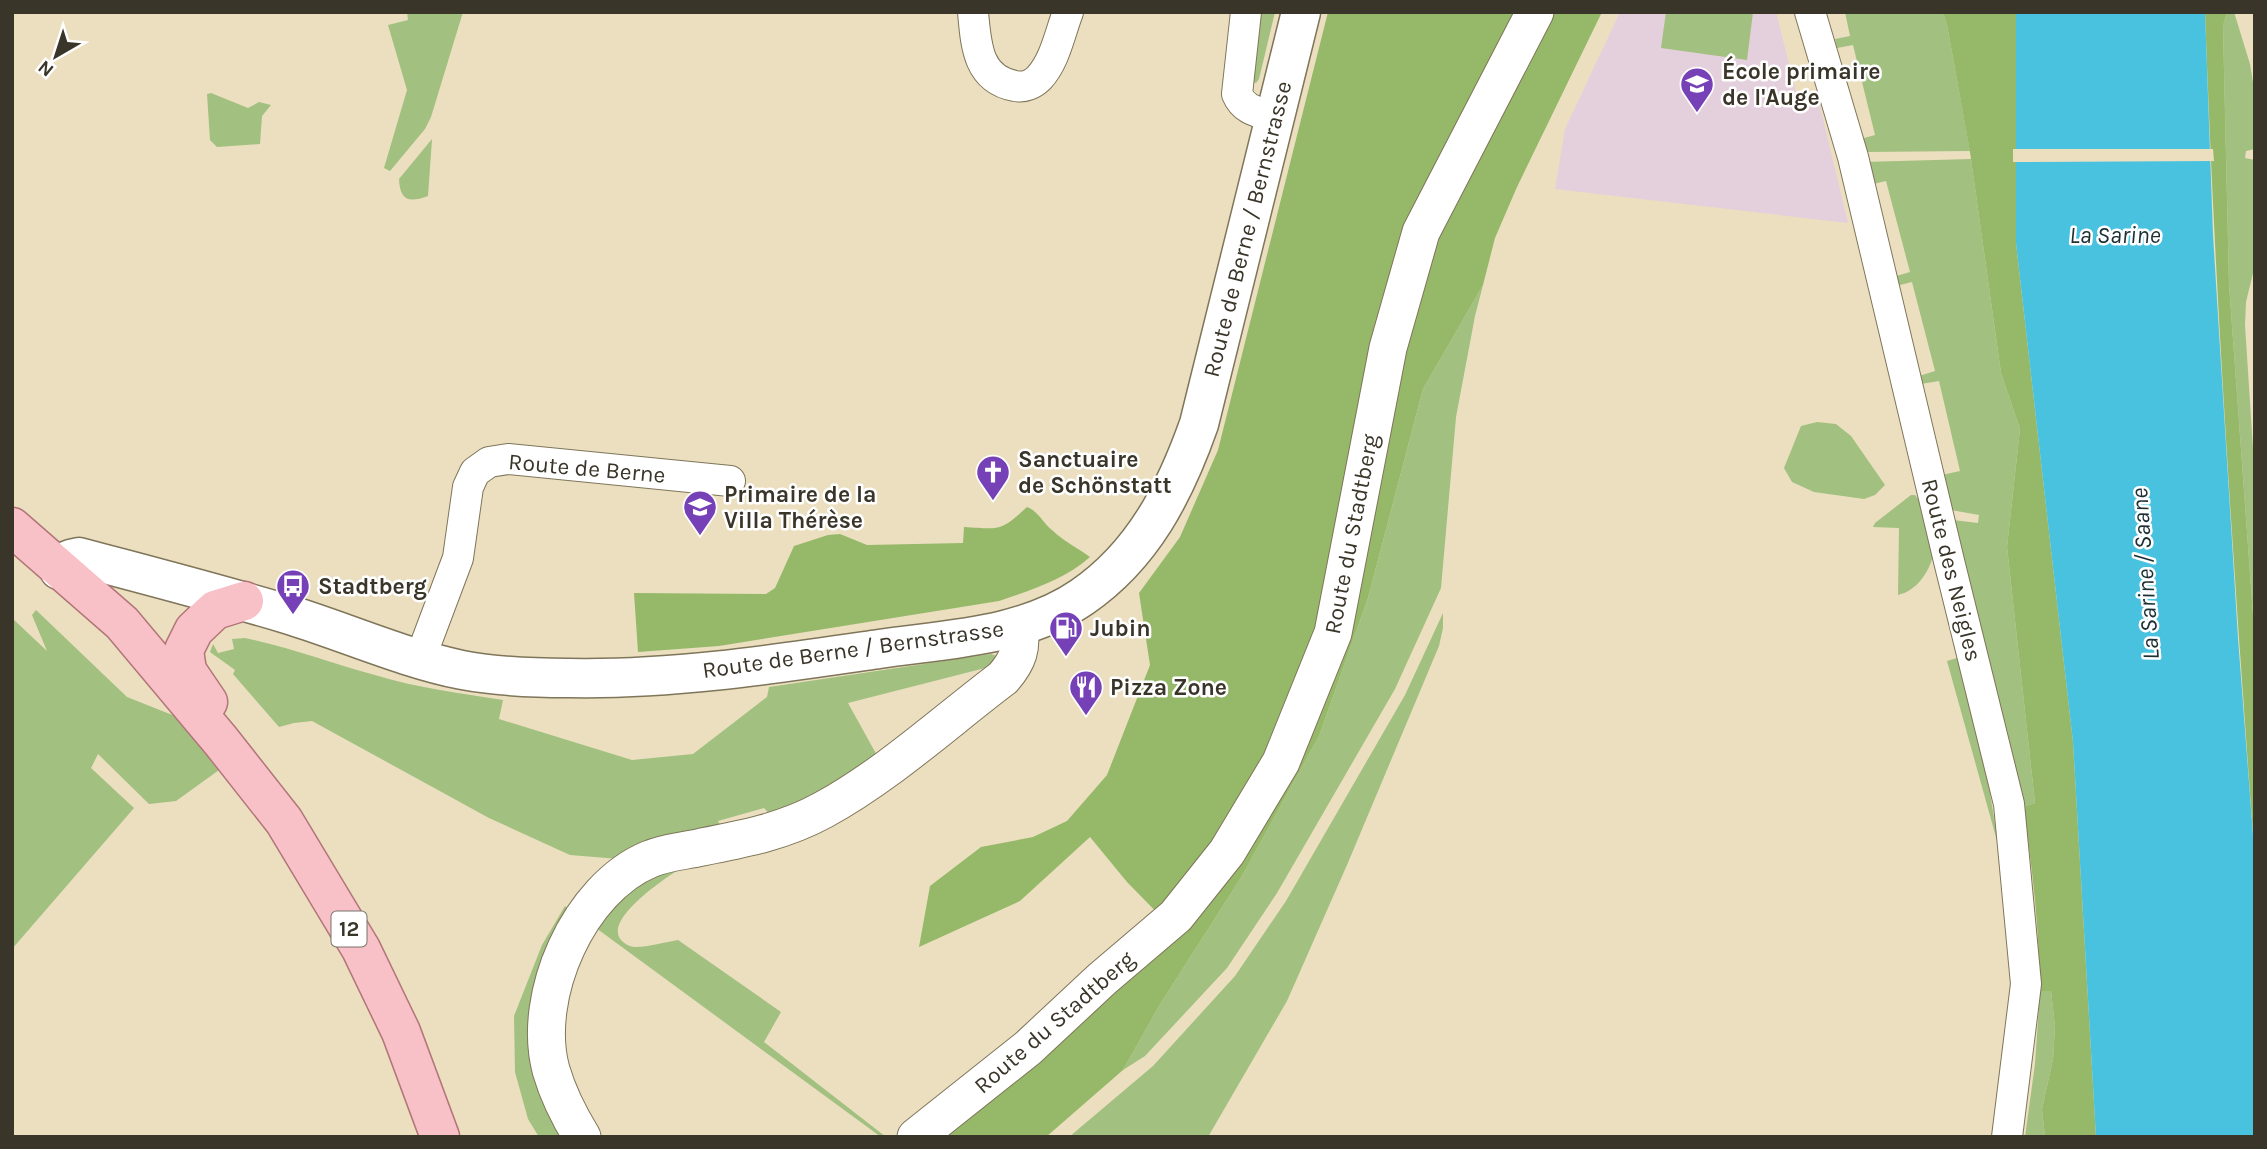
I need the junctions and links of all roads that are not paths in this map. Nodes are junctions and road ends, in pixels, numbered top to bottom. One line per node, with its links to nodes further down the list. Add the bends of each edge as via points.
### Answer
1 (973, 12): 2 (street, via 989,75 1024,88 1038,80 1049,64)
2 (1068, 12)
3 (1246, 12): 7 (street, via 1237,94 1247,108)
4 (1301, 12): 7 (main road, Route de Berne / Bernstrasse)
5 (1535, 12): 17 (street, Route du Stadtberg, via 1421,232 1388,348 1333,633 1281,762 1227,852 1176,916 1028,1048)
6 (1810, 12): 18 (street, Route des Neigles, via 1853,157 2009,804 2026,984)
7 (1275, 117): 12 (main road, Route de Berne / Bernstrasse, via 1184,468 1153,524 1109,577 1062,609)
8 (730, 481): 13 (street, Route de Berne, via 508,459 489,463 475,472 468,487 458,558)
9 (12, 527): 10 (main road, 12)
10 (59, 570): 11 (main road, via 79,557); 14 (main road, 12, via 122,623)
11 (244, 601): 13 (main road, Route de Berne / Bernstrasse); 14 (main road, via 215,610 187,641 184,650)
12 (1018, 626): 13 (main road, Route de Berne / Bernstrasse, via 774,665 649,677 499,676); 16 (street, via 1018,657 1003,678 851,793 773,831 651,858 625,872 598,897 566,947 555,977 547,1025 551,1068)
13 (420, 659)
14 (193, 696): 15 (main road, 12, via 221,741 284,821 361,949 401,1032)
15 (440, 1137)
16 (582, 1137)
17 (916, 1137)
18 (2007, 1137)

